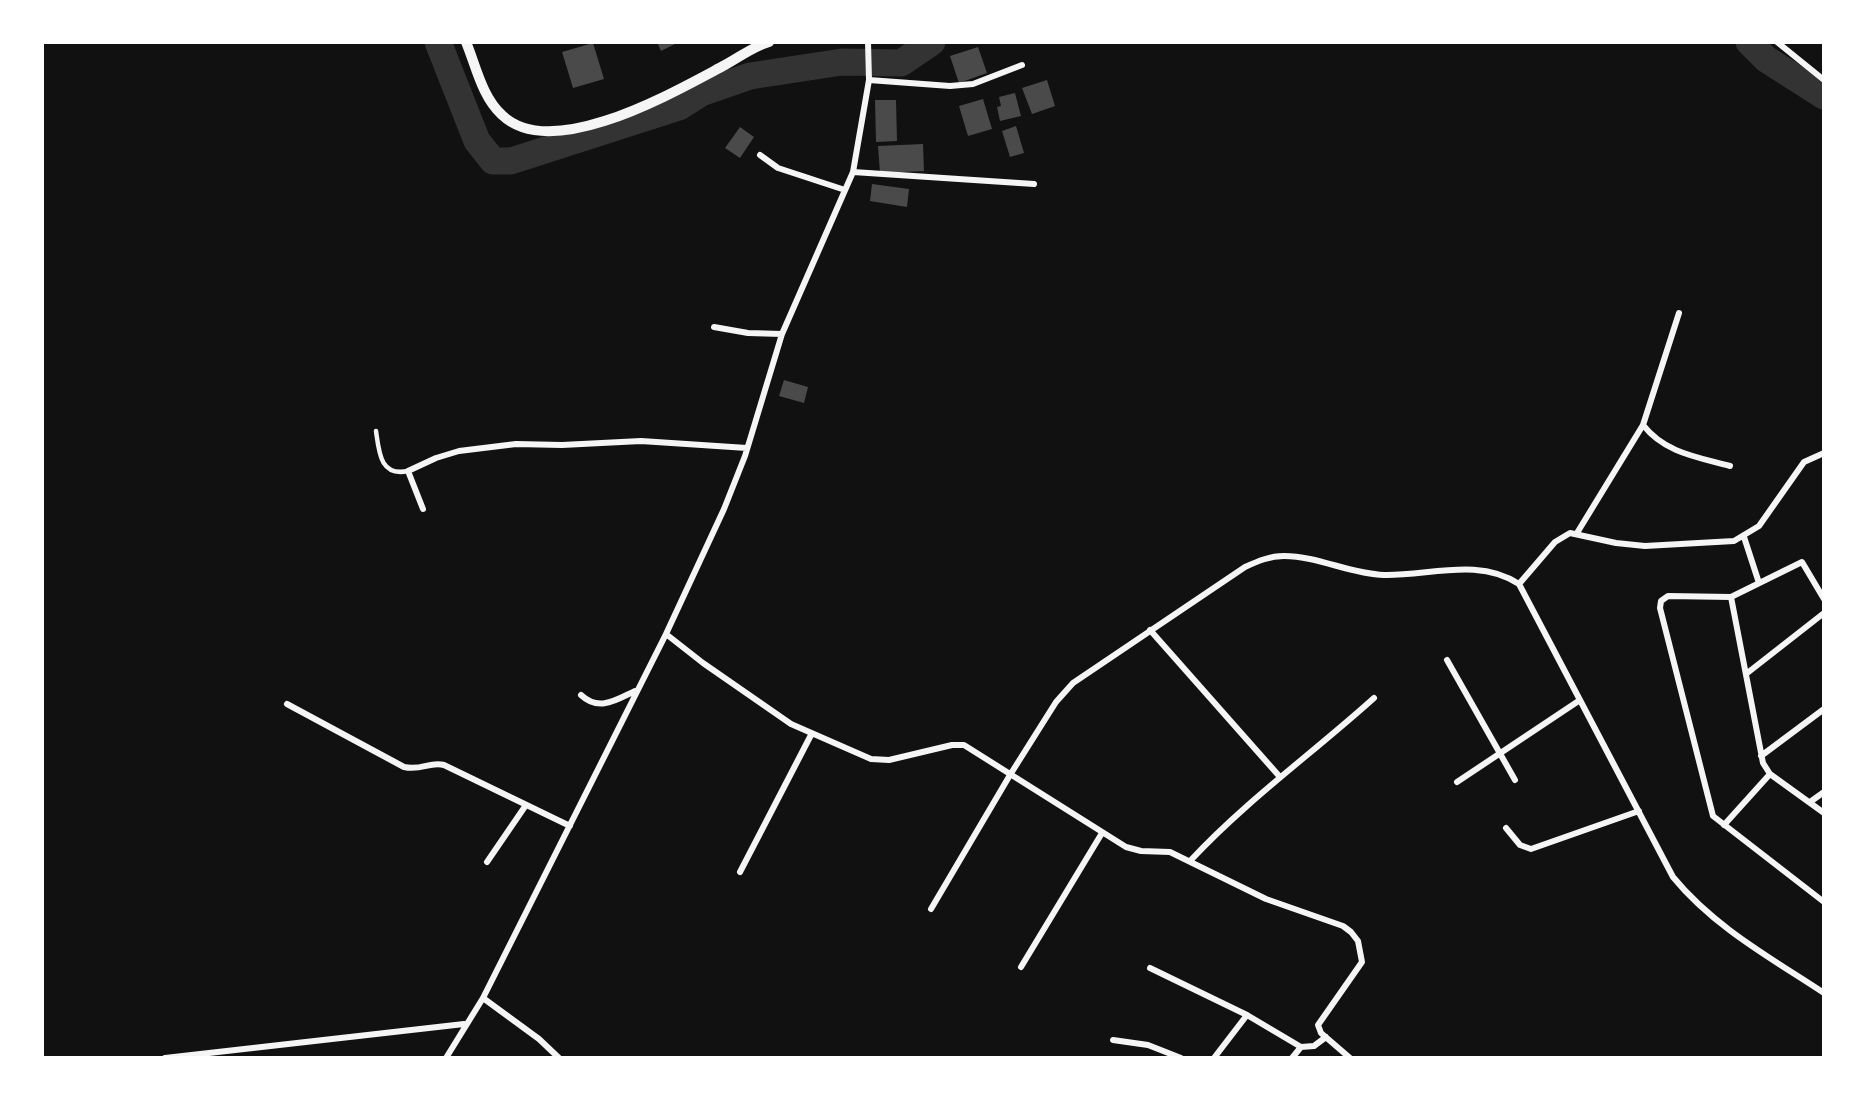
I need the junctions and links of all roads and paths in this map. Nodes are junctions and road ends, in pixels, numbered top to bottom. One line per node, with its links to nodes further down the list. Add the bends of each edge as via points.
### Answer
1 (466, 42): 2 (street, via 482,86 500,114 516,126 540,133 601,122 670,93)
2 (765, 42)
3 (868, 42): 6 (street)
4 (1779, 43): 7 (street)
5 (1022, 65): 6 (street, via 973,84 950,86)
6 (869, 77): 9 (street)
7 (1824, 80)
8 (760, 155): 11 (street, via 778,168)
9 (852, 172): 10 (street); 11 (street)
10 (1034, 184)
11 (845, 190): 14 (street)
12 (1679, 313): 15 (street)
13 (714, 327): 14 (street)
14 (782, 334): 17 (street)
15 (1643, 426): 19 (street, via 1666,447); 22 (street)
16 (376, 431): 20 (lane, via 387,469)
17 (747, 448): 20 (street, via 641,441 516,444 459,451); 30 (street, via 724,509)
18 (1824, 453): 23 (street, via 1804,462 1759,526)
19 (1730, 466)
20 (408, 471): 21 (street)
21 (423, 509)
22 (1577, 533): 23 (street, via 1645,546 1734,541); 25 (street, via 1555,542)
23 (1744, 537): 24 (street)
24 (1759, 583): 26 (street); 27 (street, via 1802,562)
25 (1519, 584): 29 (street, via 1495,572 1468,569 1382,575 1296,557 1273,557 1245,567); 36 (street)
26 (1731, 597): 32 (street); 52 (street, via 1668,596 1661,601 1660,608 1713,816)
27 (1824, 599)
28 (1824, 613): 32 (street)
29 (1150, 630): 43 (street, via 1072,683); 44 (street)
30 (666, 634): 33 (street); 39 (street)
31 (1447, 660): 40 (street)
32 (1746, 674): 41 (street)
33 (636, 691): 34 (street, via 599,705); 53 (street)
34 (581, 695)
35 (1374, 698): 44 (street)
36 (1580, 700): 40 (street); 50 (street)
37 (287, 704): 49 (street, via 404,767 417,770 439,764)
38 (1824, 709): 41 (street)
39 (812, 735): 43 (street, via 880,761 964,745); 58 (street)
40 (1501, 753): 45 (street); 46 (street)
41 (1761, 756): 42 (street)
42 (1770, 774): 48 (street); 52 (street)
43 (1010, 775): 55 (street); 60 (street)
44 (1280, 777): 56 (street, via 1240,810)
45 (1515, 780)
46 (1457, 782)
47 (1824, 792): 48 (street)
48 (1810, 802): 51 (street)
49 (526, 805): 53 (street); 57 (street)
50 (1638, 811): 54 (street, via 1531,849 1520,845); 63 (street, via 1673,877 1691,899)
51 (1824, 813)
52 (1724, 825): 59 (street)
53 (570, 826): 64 (street)
54 (1506, 828)
55 (1102, 832): 56 (street, via 1133,850 1170,852); 61 (street)
56 (1191, 860): 67 (street, via 1266,899 1343,926 1355,936 1362,962 1319,1022)
57 (487, 862)
58 (740, 872)
59 (1824, 902)
60 (931, 909)
61 (1021, 967)
62 (1150, 968): 65 (street)
63 (1824, 993)
64 (483, 998): 66 (street); 72 (street)
65 (1247, 1015): 69 (street); 74 (street)
66 (464, 1024): 70 (street); 71 (street)
67 (1326, 1037): 69 (street, via 1314,1046); 76 (street)
68 (1113, 1040): 73 (street, via 1148,1045)
69 (1300, 1047): 75 (street)
70 (165, 1058)
71 (446, 1058)
72 (559, 1058)
73 (1181, 1058)
74 (1214, 1058)
75 (1292, 1058)
76 (1350, 1058)

